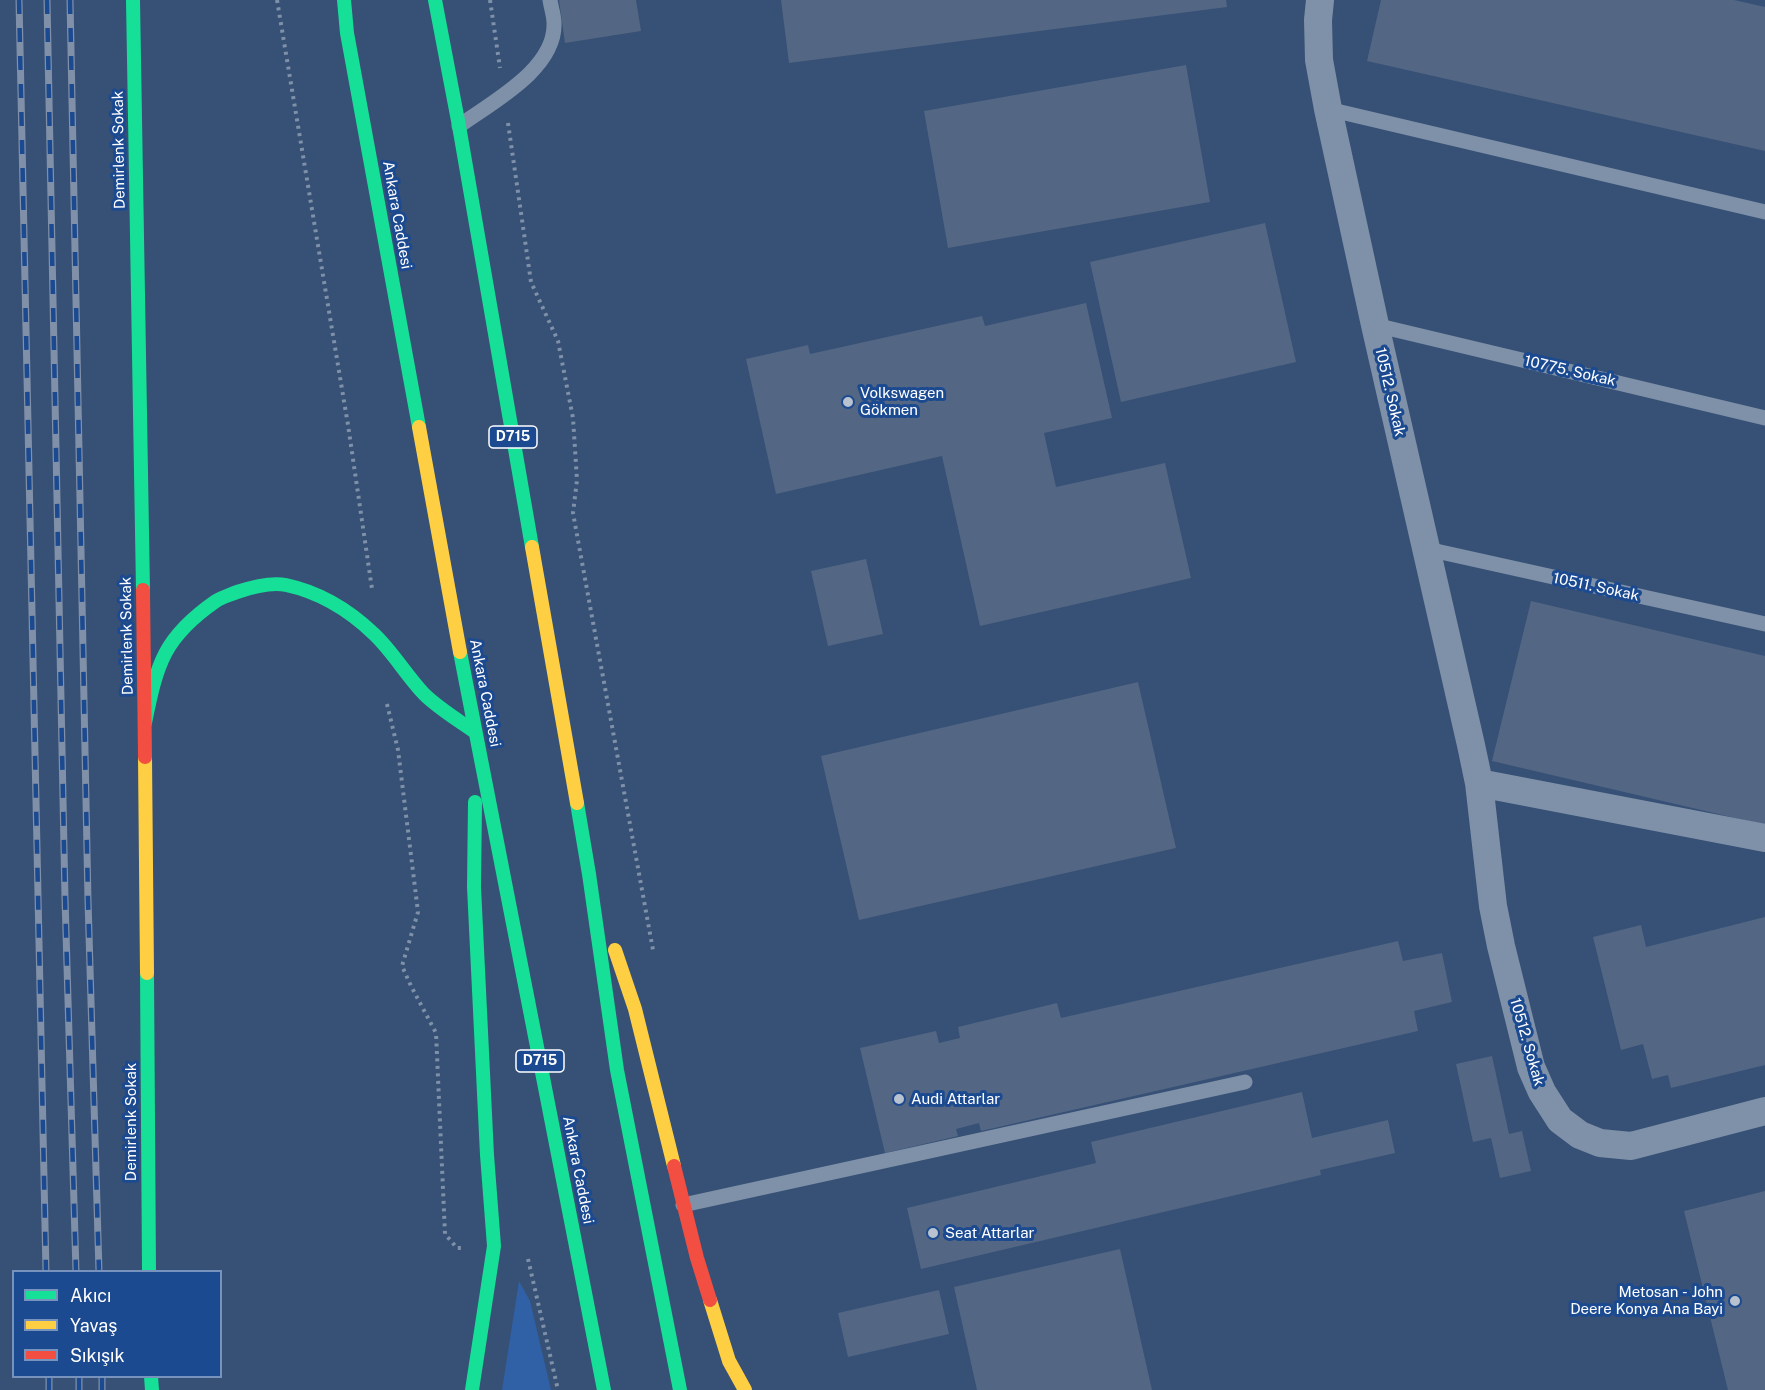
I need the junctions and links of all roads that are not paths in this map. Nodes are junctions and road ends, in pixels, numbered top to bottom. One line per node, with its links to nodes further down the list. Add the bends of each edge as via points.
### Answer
1 (133, 0): 15 (main road, Demirlenk Sokak)
2 (339, 0): 7 (main road)
3 (344, 0): 7 (main road, Ankara Caddesi / D715)
4 (435, 0): 9 (main road, D715)
5 (550, 0): 9 (lane, via 554,23 543,61)
6 (1320, 0): 8 (street, 10512. Sokak, via 1319,60)
7 (347, 33): 16 (main road, Ankara Caddesi / D715)
8 (1328, 109): 10 (lane); 11 (street, 10512. Sokak)
9 (459, 126): 19 (main road, D715)
10 (1765, 212)
11 (1375, 325): 12 (lane, 10775. Sokak); 13 (street, 10512. Sokak)
12 (1765, 418)
13 (1427, 549): 14 (lane, 10511. Sokak); 17 (street, 10512. Sokak)
14 (1765, 624)
15 (145, 723): 16 (main road, via 155,675 170,644 192,618 221,598 253,587 285,585 321,597 347,612 374,634 424,694); 23 (main road, Demirlenk Sokak)
16 (475, 732): 24 (main road, via 474,887 494,1246); 25 (main road, Ankara Caddesi / D715)
17 (1479, 783): 18 (street); 21 (street, 10512. Sokak, via 1501,946 1531,1067 1560,1120 1580,1135 1600,1143 1630,1146)
18 (1765, 838)
19 (589, 874): 22 (main road, via 635,1009); 26 (main road, D715, via 617,1070)
20 (1245, 1082): 22 (lane)
21 (1765, 1111)
22 (683, 1205): 27 (main road, via 729,1361)
23 (149, 1270)
24 (472, 1390)
25 (604, 1390)
26 (680, 1390)
27 (745, 1390)

